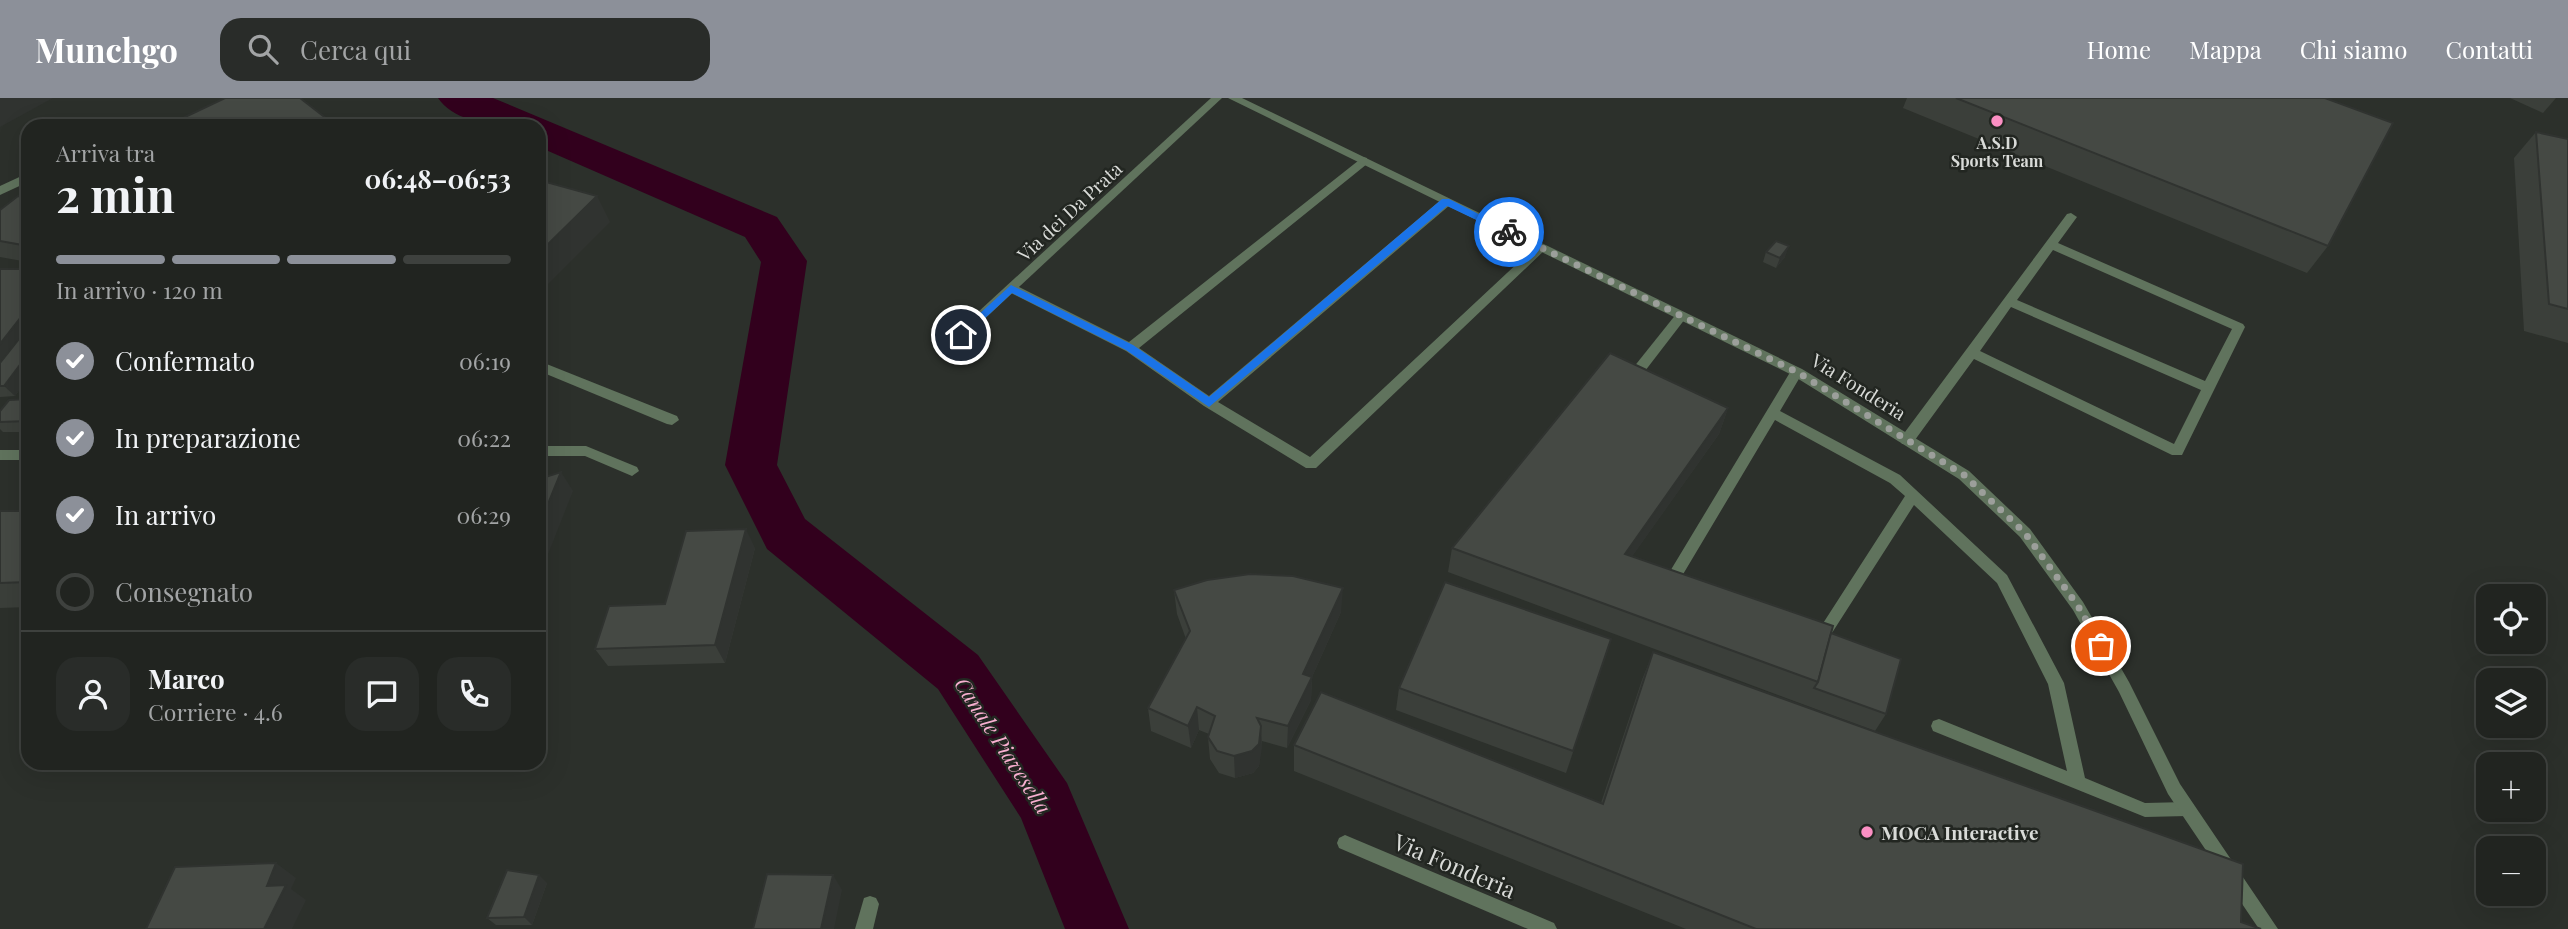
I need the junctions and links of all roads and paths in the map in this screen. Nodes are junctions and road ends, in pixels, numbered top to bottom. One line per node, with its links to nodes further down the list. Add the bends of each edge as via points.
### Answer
1 (1217, 98): 10 (street, Via dei Da Prata)
2 (1233, 98): 3 (street, Via Fonderia)
3 (1363, 161): 6 (street, Via Fonderia); 13 (street)
4 (21, 180): 5 (street)
5 (0, 191)
6 (1446, 202): 9 (street, Via Fonderia); 20 (street)
7 (2071, 217): 8 (street)
8 (2050, 244): 11 (street); 19 (street, via 2239,327)
9 (1541, 248): 12 (street, Via Fonderia); 20 (street, via 1311,464)
10 (1011, 288): 13 (street); 14 (street, Via dei Da Prata)
11 (2009, 301): 15 (street); 19 (street)
12 (1681, 316): 17 (street, Via Fonderia); 18 (street)
13 (1129, 348): 20 (street)
14 (944, 350)
15 (1971, 352): 19 (street, via 2176,451); 23 (street)
16 (546, 369): 22 (street)
17 (1797, 372): 21 (street); 23 (street, Via Fonderia)
18 (1630, 381)
19 (2209, 388)
20 (1209, 403)
21 (1773, 413): 28 (street, via 1895,479); 29 (street)
22 (672, 420)
23 (1907, 440): 33 (street, Via Fonderia, via 1964,475 2025,533 2078,606)
24 (546, 452): 27 (street, via 586,451)
25 (0, 455): 26 (street)
26 (21, 455)
27 (632, 471)
28 (1913, 495): 30 (street); 32 (street, via 2002,579 2056,683)
29 (1677, 572)
30 (1825, 632)
31 (1939, 726): 32 (street)
32 (2078, 783): 33 (street, via 2146,810)
33 (2187, 809): 38 (street, Via Fonderia)
34 (1345, 843): 37 (street, Via Fonderia)
35 (870, 904): 36 (street)
36 (864, 929)
37 (1548, 929)
38 (2269, 929)

